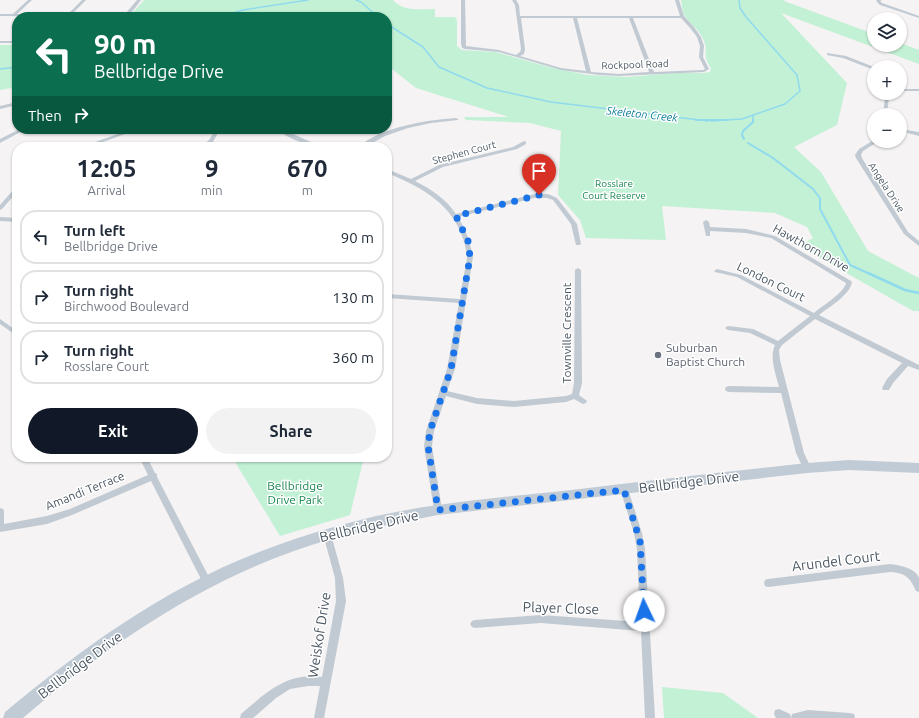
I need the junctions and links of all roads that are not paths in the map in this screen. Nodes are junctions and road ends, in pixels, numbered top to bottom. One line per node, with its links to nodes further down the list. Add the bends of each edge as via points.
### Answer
1 (30, 0): 9 (street)
2 (84, 0): 10 (street)
3 (139, 0): 11 (street)
4 (463, 0): 22 (street, Rockpool Road, via 464,47)
5 (514, 0): 8 (street)
6 (677, 0): 16 (street, Rockpool Road)
7 (880, 0): 17 (street, via 878,1 881,4)
8 (518, 2): 14 (street)
9 (17, 12)
10 (72, 12)
11 (129, 12)
12 (0, 15): 13 (street)
13 (12, 15)
14 (520, 17): 18 (street); 22 (street, via 523,51)
15 (631, 17): 16 (street); 18 (street); 25 (street)
16 (683, 17): 25 (street, Rockpool Road, via 699,37 702,46 701,57 707,69)
17 (919, 17)
18 (575, 18): 24 (street)
19 (0, 42): 20 (street)
20 (12, 42)
21 (829, 54): 23 (street)
22 (517, 56): 24 (street, Rockpool Road, via 551,67)
23 (867, 66)
24 (589, 73): 25 (street, Rockpool Road)
25 (652, 73)
26 (907, 89): 27 (street)
27 (919, 90)
28 (12, 104): 29 (street)
29 (0, 108)
30 (456, 120): 31 (street, via 432,121)
31 (392, 131)
32 (907, 131): 37 (street)
33 (14, 134): 38 (street)
34 (122, 134): 39 (street)
35 (289, 134): 40 (street)
36 (383, 134): 41 (street)
37 (919, 134)
38 (0, 141)
39 (99, 142)
40 (305, 142)
41 (369, 142)
42 (524, 143): 45 (street, Stephen Court, via 515,148 441,166)
43 (867, 146): 53 (street, Angela Drive, via 861,150 859,158 906,233)
44 (392, 173): 45 (street)
45 (411, 181): 48 (street, via 435,195)
46 (12, 195): 47 (street)
47 (0, 208)
48 (456, 216): 52 (street, via 534,196 548,196 555,199 574,224); 57 (street, via 468,241 470,257)
49 (0, 219): 50 (street)
50 (12, 220)
51 (707, 228): 58 (street, Hawthorn Drive, via 746,231 773,237 847,280 848,287)
52 (578, 244)
53 (919, 244)
54 (578, 270): 69 (street, Townville Crescent, via 578,392)
55 (717, 271): 58 (street, London Court, via 739,276)
56 (392, 296): 57 (street)
57 (462, 302): 68 (street, via 451,369)
58 (814, 316): 62 (street, Hawthorn Drive); 63 (street, London Court)
59 (0, 321): 61 (street)
60 (728, 328): 62 (street, via 751,331)
61 (12, 330)
62 (779, 344): 67 (street, via 776,360)
63 (907, 362): 64 (street, London Court); 65 (street)
64 (919, 368)
65 (886, 388)
66 (729, 389): 67 (street)
67 (784, 390): 72 (street, via 800,453)
68 (444, 393): 69 (street, Townville Crescent, via 477,401 514,404); 76 (street, via 434,416 428,446)
69 (575, 396): 70 (street, Townville Crescent)
70 (583, 401)
71 (146, 462): 74 (street)
72 (808, 468): 73 (street, Bellbridge Drive); 75 (street, Bellbridge Drive)
73 (919, 468)
74 (154, 476): 79 (street, Amandi Terrace, via 72,512 47,520); 81 (street)
75 (624, 490): 76 (street, Bellbridge Drive); 85 (street, via 641,549)
76 (438, 510): 80 (street, Bellbridge Drive, via 379,520)
77 (0, 511): 78 (street)
78 (0, 523)
79 (0, 528)
80 (327, 534): 81 (street, Bellbridge Drive, via 290,546); 86 (street, Weiskof Drive, via 339,578 341,601)
81 (207, 582): 87 (street, Bellbridge Drive, via 122,632 69,670)
82 (768, 583): 83 (street, Arundel Court, via 890,568 909,568)
83 (919, 588)
84 (475, 624): 85 (street, Player Close, via 541,618)
85 (645, 627): 90 (street)
86 (326, 682): 88 (street, via 304,680 288,684); 89 (street, Weiskof Drive)
87 (11, 718)
88 (245, 718)
89 (319, 718)
90 (650, 718)
91 (796, 718): 92 (street, via 808,715)
92 (850, 718)

